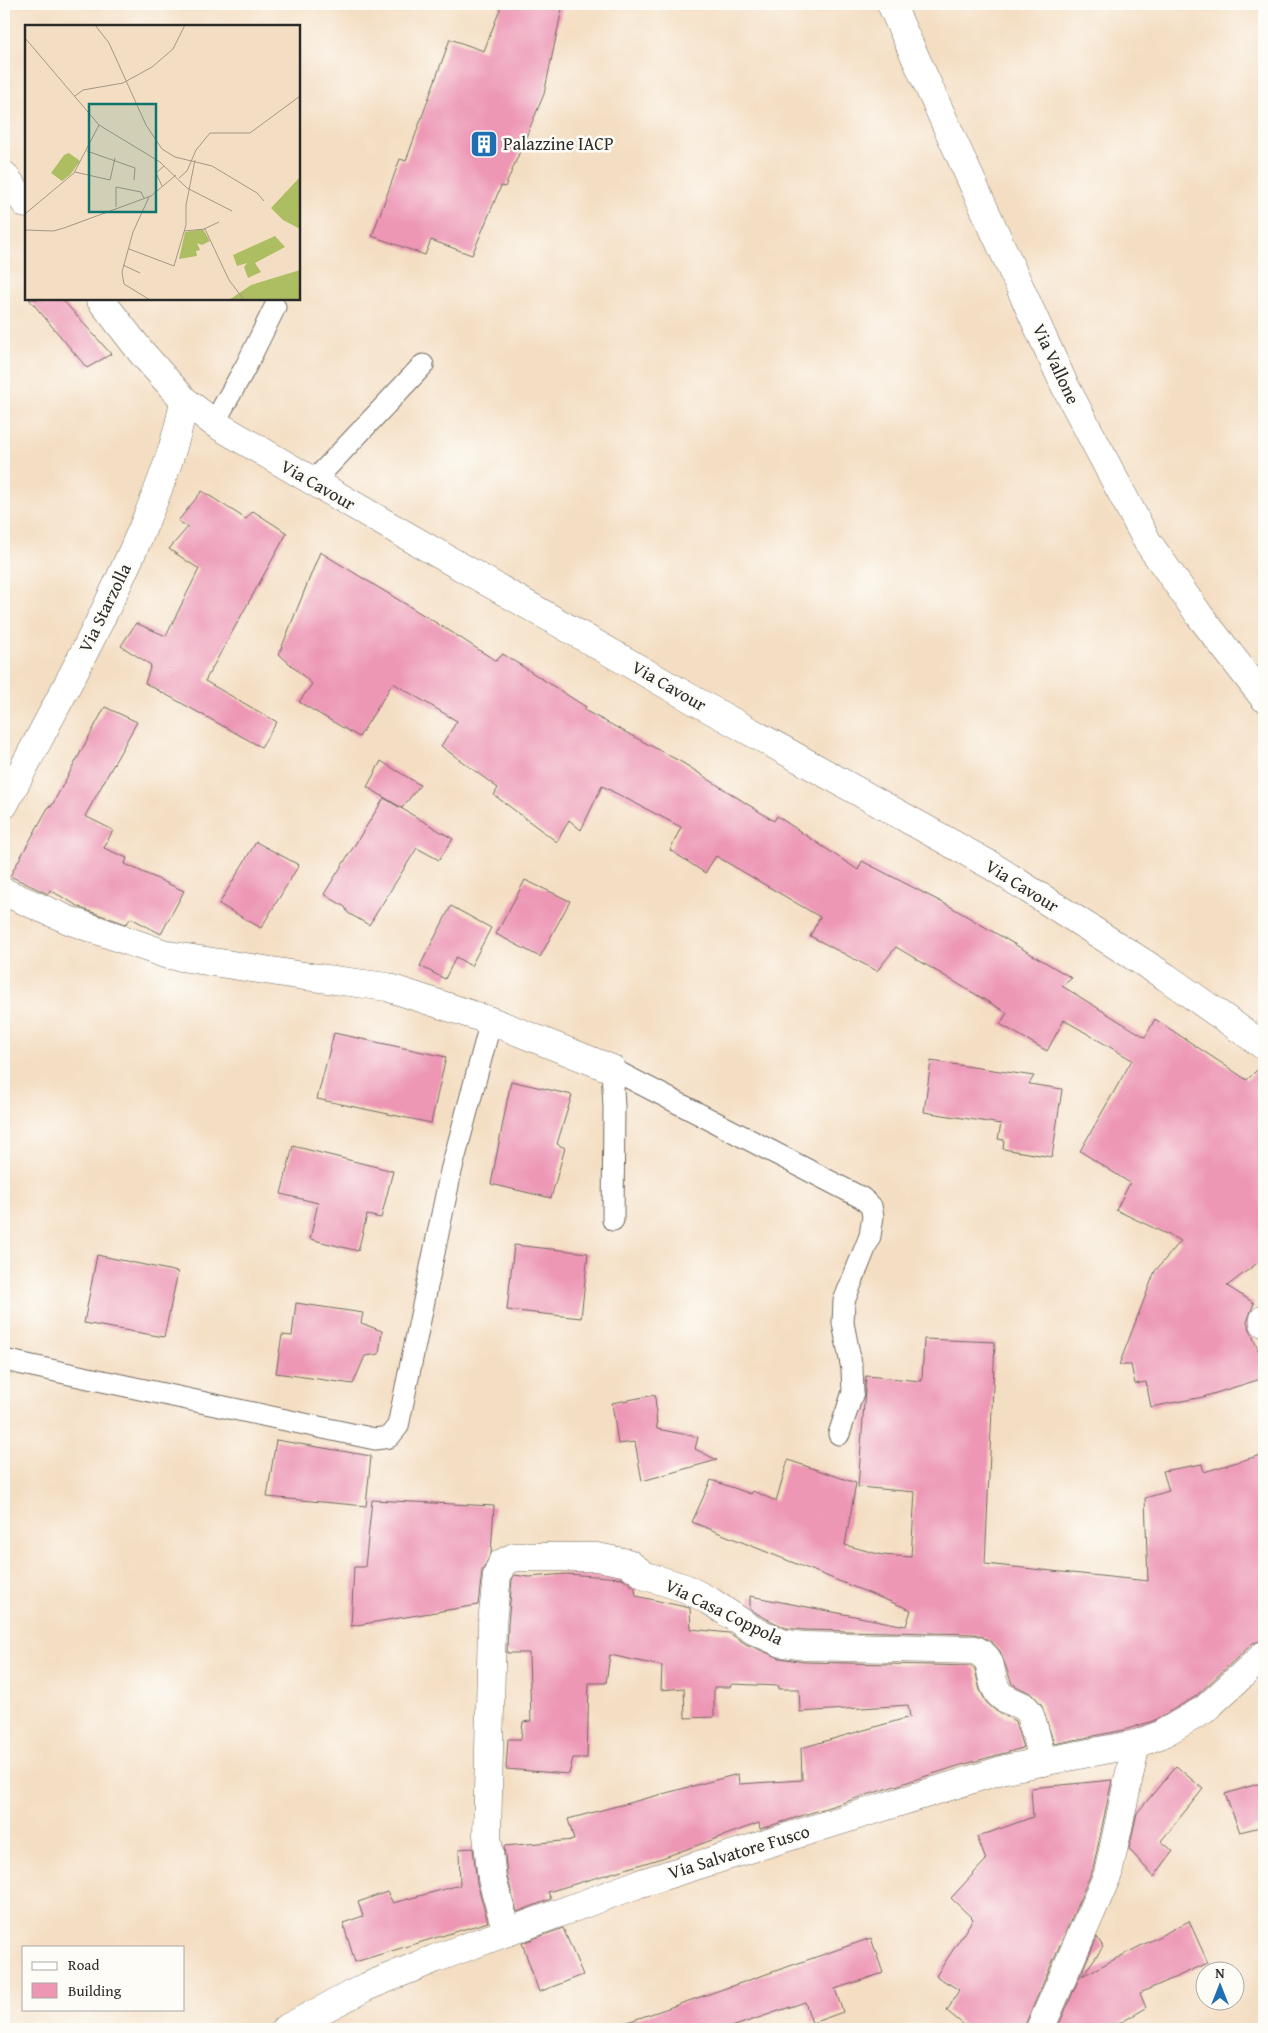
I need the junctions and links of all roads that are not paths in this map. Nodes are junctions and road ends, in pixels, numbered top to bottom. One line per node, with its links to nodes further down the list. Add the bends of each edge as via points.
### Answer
1 (891, 4): 10 (street, Via Vallone, via 1064,384 1147,541)
2 (4, 175): 3 (street)
3 (25, 203)
4 (101, 300): 7 (street, Via Cavour)
5 (274, 306): 8 (lane)
6 (423, 365): 9 (lane)
7 (184, 400): 8 (street, Via Cavour); 11 (street, Via Starzolla, via 177,434 124,572)
8 (214, 424): 9 (street, Via Cavour)
9 (313, 482): 14 (street, Via Cavour, via 992,866 1166,977)
10 (1264, 698)
11 (4, 805)
12 (4, 892): 13 (street, via 71,921 168,955 387,987)
13 (491, 1021): 15 (street); 19 (lane, via 451,1171 398,1426 389,1437 375,1439)
14 (1264, 1046)
15 (612, 1069): 16 (lane); 20 (lane, via 862,1198 871,1206 870,1236 844,1301 843,1323 853,1392)
16 (613, 1220)
17 (1264, 1319): 18 (street)
18 (1264, 1323)
19 (4, 1360)
20 (839, 1434)
21 (1264, 1655): 22 (street, Via Salvatore Fusco, via 1204,1710 1160,1735)
22 (1136, 1744): 23 (street, Via Salvatore Fusco); 26 (street, via 1108,1874)
23 (1042, 1762): 24 (street, Via Salvatore Fusco, via 1005,1769 647,1881); 24 (street, Via Casa Coppola, via 1028,1712 998,1692 985,1654 975,1650 782,1643 753,1630 693,1593 646,1576 628,1563 597,1556 514,1556 502,1564 497,1576 493,1613 487,1835 492,1878)
24 (507, 1932): 25 (street, Via Salvatore Fusco, via 366,1987)
25 (285, 2029)
26 (1040, 2029)

